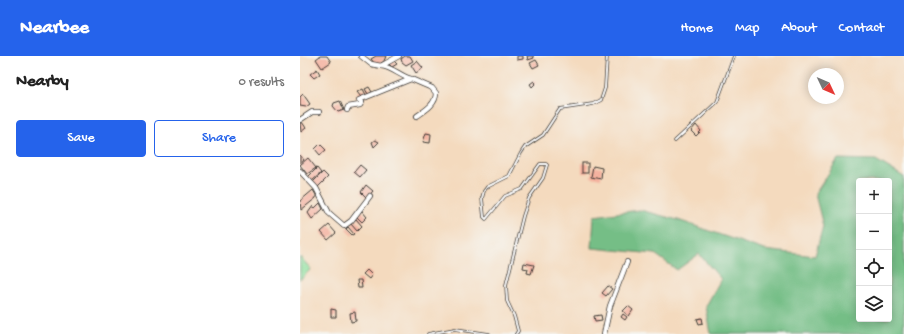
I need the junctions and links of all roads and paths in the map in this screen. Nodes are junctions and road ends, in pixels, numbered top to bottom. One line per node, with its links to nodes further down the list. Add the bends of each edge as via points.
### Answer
1 (361, 56): 5 (street, via 371,64)
2 (399, 56): 5 (street)
3 (607, 56): 17 (lane, via 605,88 601,100 593,104 560,109 543,135 525,147 509,176 484,191 482,208 486,219 505,196 522,189 540,164 547,165 543,178 529,198 506,285 507,301 518,331)
4 (734, 56): 11 (lane, via 717,102)
5 (381, 66): 6 (street)
6 (411, 79): 7 (street, via 359,100 362,102 360,105 348,107); 9 (street, via 432,88 436,93 432,104)
7 (347, 110)
8 (319, 112): 10 (street, via 312,112)
9 (417, 116)
10 (300, 120)
11 (675, 141)
12 (300, 171): 13 (street, via 316,188 329,213 344,226 351,221)
13 (370, 196)
14 (627, 262): 18 (street, via 610,306)
15 (428, 334): 16 (lane, via 455,329)
16 (489, 334)
17 (516, 334)
18 (604, 334)

